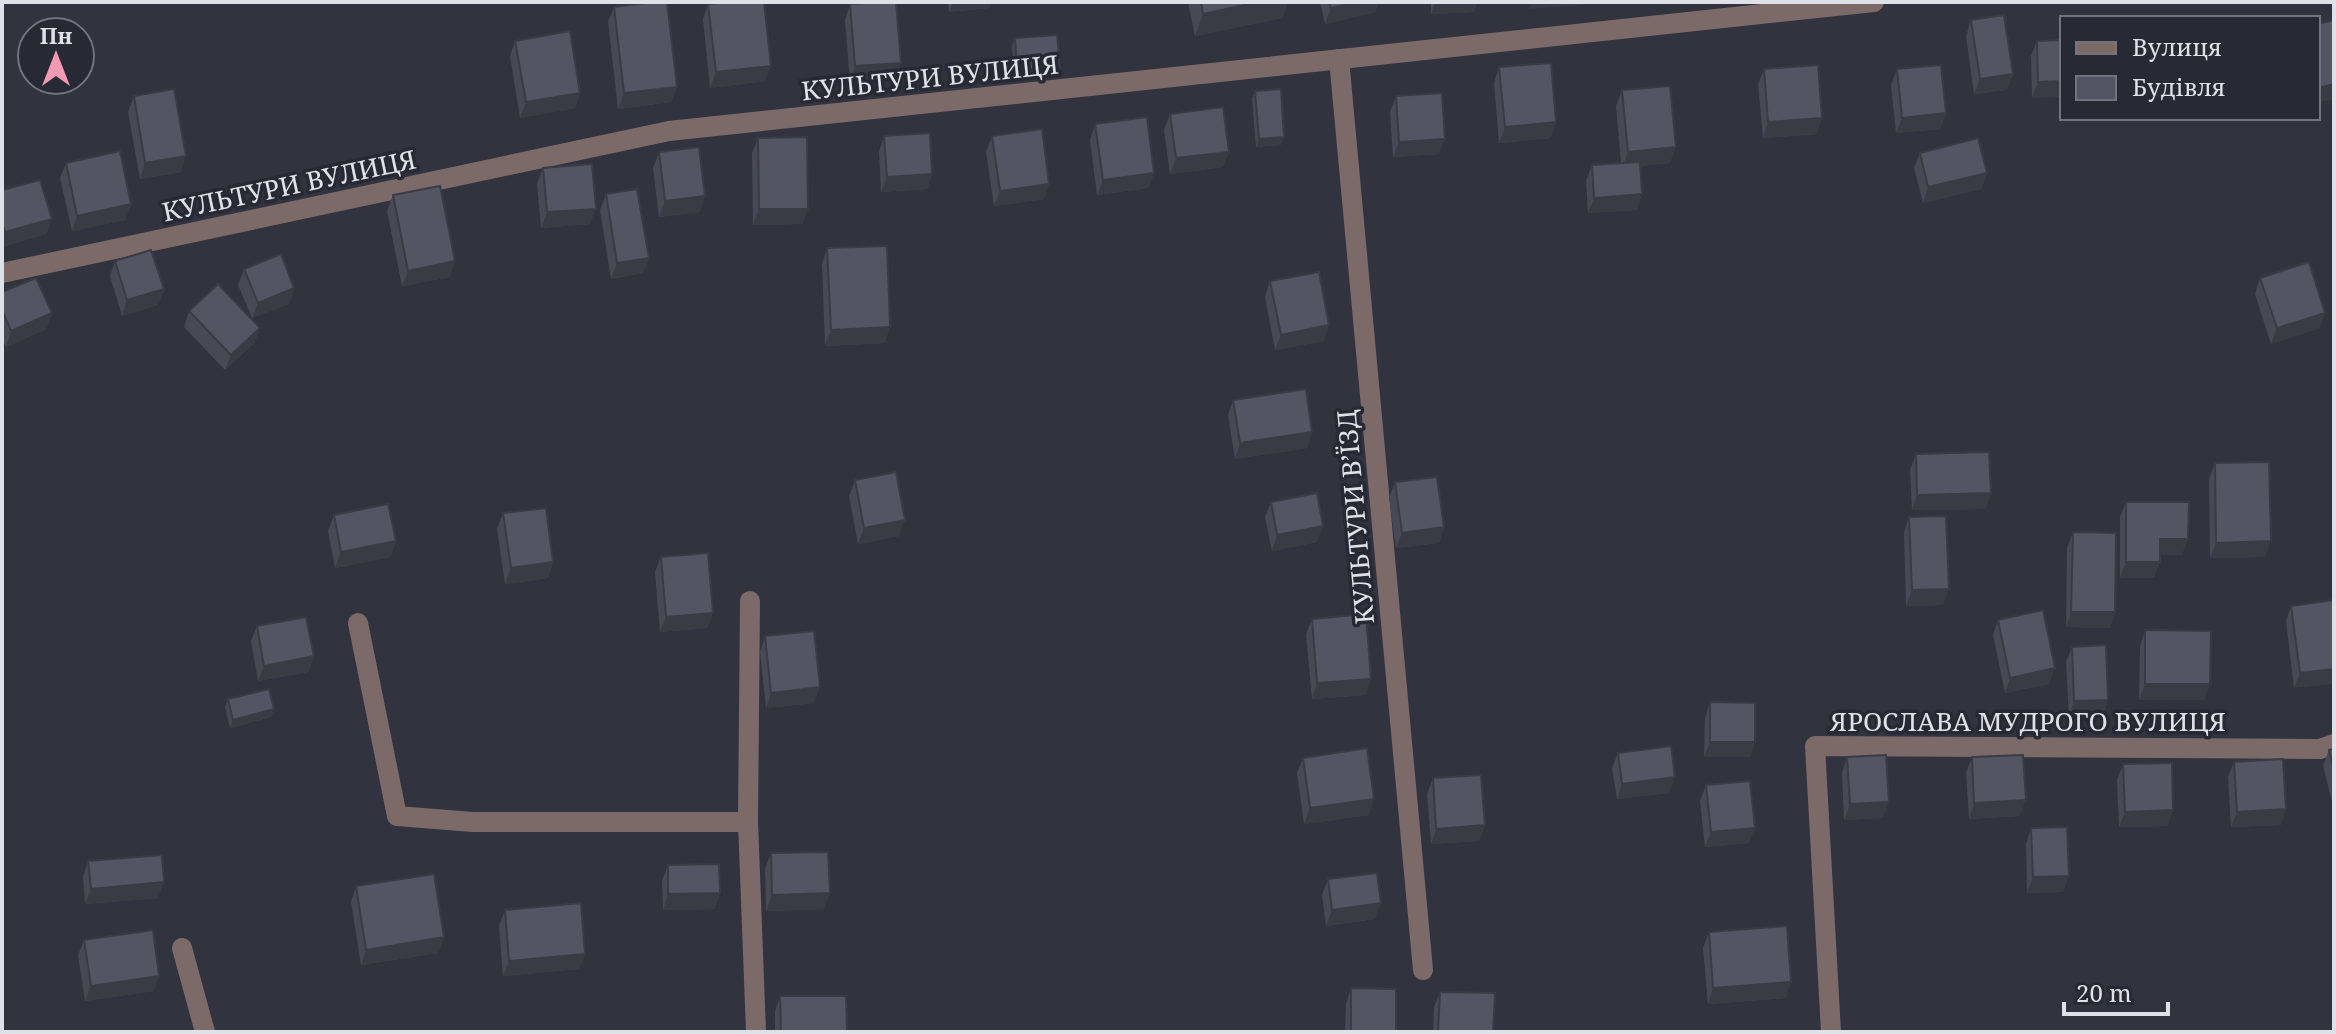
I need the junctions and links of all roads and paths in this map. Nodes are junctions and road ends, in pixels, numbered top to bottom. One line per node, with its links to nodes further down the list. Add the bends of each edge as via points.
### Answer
1 (1874, 2): 2 (street, КУЛЬТУРИ ВУЛИЦЯ)
2 (1339, 59): 3 (street, КУЛЬТУРИ ВУЛИЦЯ, via 669,131); 9 (street, КУЛЬТУРИ В’ЇЗД)
3 (2, 273)
4 (750, 601): 7 (street)
5 (358, 623): 7 (street, via 397,816 473,822)
6 (2334, 744): 12 (street, ЯРОСЛАВА МУДРОГО ВУЛИЦЯ, via 2320,749 1815,746)
7 (748, 822): 11 (street)
8 (182, 948): 10 (street)
9 (1423, 970)
10 (205, 1032)
11 (756, 1032)
12 (1831, 1032)

